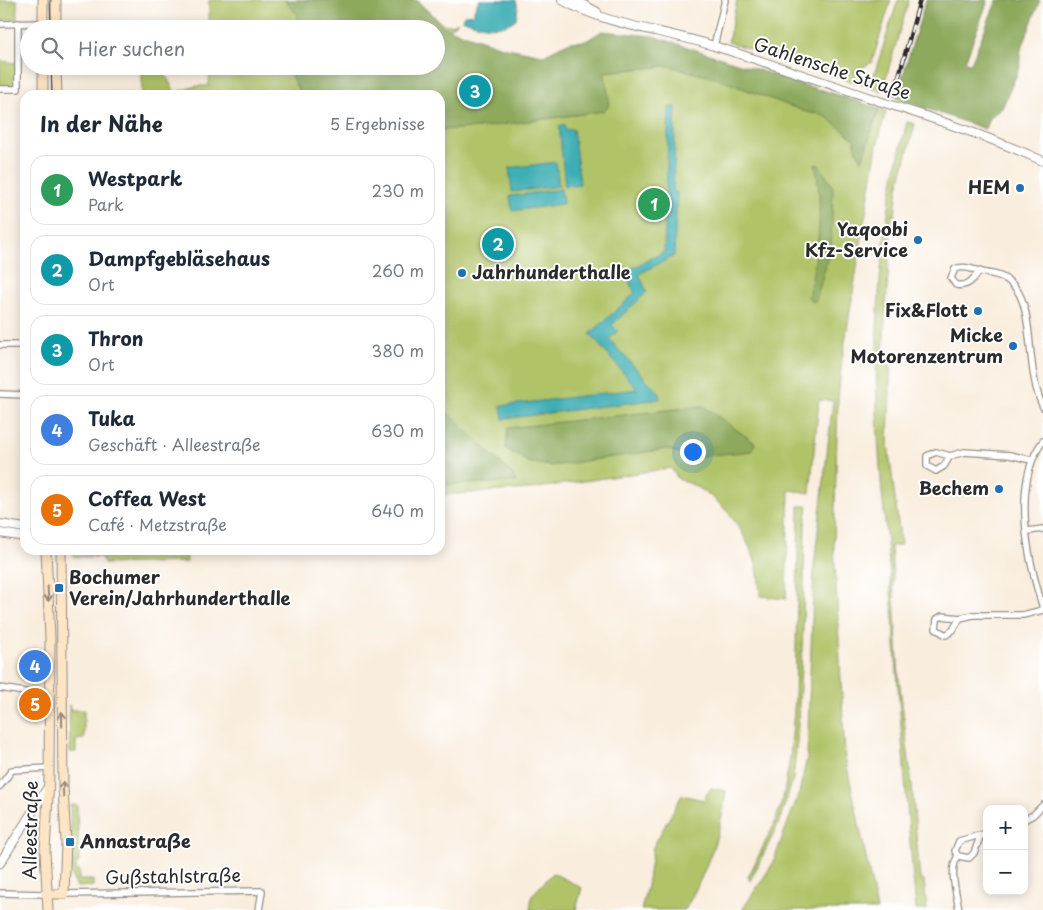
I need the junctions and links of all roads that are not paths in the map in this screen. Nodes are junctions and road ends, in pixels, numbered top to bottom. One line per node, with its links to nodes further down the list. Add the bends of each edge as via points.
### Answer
1 (43, 0): 7 (main road)
2 (56, 0): 8 (main road)
3 (562, 0): 6 (street, Gahlensche Straße)
4 (576, 0): 6 (street, Gahlensche Straße)
5 (725, 0): 11 (street)
6 (607, 18): 11 (street, Gahlensche Straße)
7 (43, 20)
8 (56, 20)
9 (18, 23): 10 (street); 14 (street, via 18,89)
10 (0, 24)
11 (714, 46): 17 (street, Gahlensche Straße, via 957,127)
12 (43, 75): 15 (main road)
13 (56, 75): 16 (main road)
14 (0, 89)
15 (43, 90)
16 (57, 90)
17 (1043, 161)
18 (978, 272): 19 (street, via 1002,275)
19 (1020, 282)
20 (0, 344): 21 (street)
21 (20, 345)
22 (1038, 346): 25 (street, via 1036,383)
23 (0, 394): 24 (street)
24 (20, 395)
25 (1043, 407)
26 (1043, 441): 28 (street)
27 (950, 456): 28 (street, via 964,452)
28 (1031, 460): 33 (street, via 1024,490)
29 (0, 524): 30 (street)
30 (20, 527)
31 (1043, 529): 33 (street)
32 (0, 532): 34 (street)
33 (1028, 532): 37 (street)
34 (20, 536)
35 (46, 555): 40 (main road, Alleestraße, one-way to 40)
36 (61, 555): 41 (main road, Alleestraße, one-way to 36)
37 (1043, 609): 38 (street, via 1023,615)
38 (960, 618)
39 (0, 688): 40 (street)
40 (49, 696): 42 (main road, Alleestraße)
41 (62, 767): 42 (main road, Alleestraße); 53 (main road, Alleestraße, one-way to 41, via 66,842)
42 (49, 768): 43 (street, via 12,770); 44 (main road, Alleestraße)
43 (0, 786)
44 (48, 787): 50 (street); 52 (main road, Alleestraße)
45 (1043, 806): 46 (street)
46 (1028, 818)
47 (983, 835): 48 (street)
48 (980, 837): 49 (street, via 969,858); 49 (street, via 959,841 955,852)
49 (958, 856): 56 (street, via 953,870)
50 (0, 863)
51 (0, 893): 52 (street)
52 (46, 894): 53 (main road, Alleestraße); 54 (main road, Alleestraße)
53 (64, 894): 55 (street, Gußstahlstraße, via 262,891)
54 (48, 910)
55 (259, 910)
56 (959, 910)

